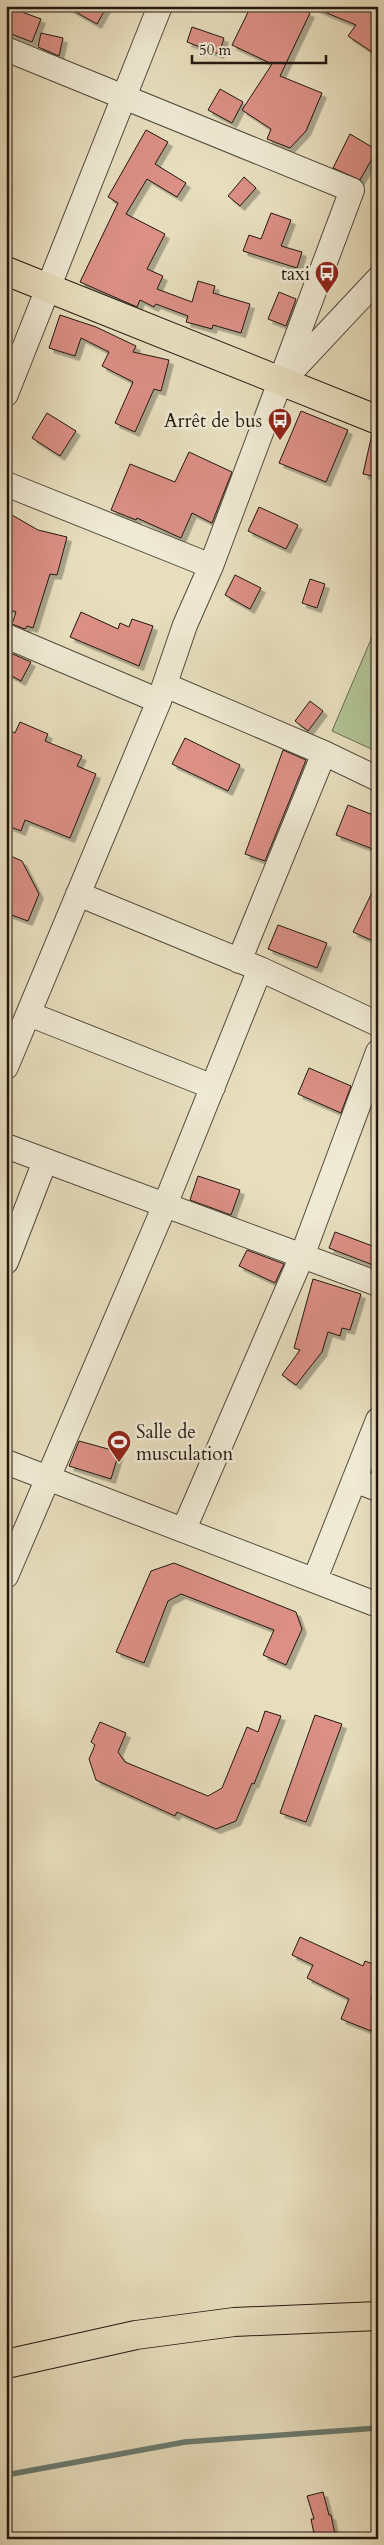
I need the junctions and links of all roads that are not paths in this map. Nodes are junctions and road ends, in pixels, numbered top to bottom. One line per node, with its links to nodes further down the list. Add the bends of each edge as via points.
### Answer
1 (160, 6): 3 (street)
2 (6, 50): 3 (street)
3 (124, 99): 6 (street); 7 (street, via 352,190)
4 (6, 271): 6 (main road)
5 (378, 279): 7 (street)
6 (47, 287): 7 (main road); 8 (street)
7 (282, 382): 9 (main road); 11 (street)
8 (6, 394)
9 (378, 420)
10 (6, 484): 11 (street)
11 (211, 566): 13 (street, via 185,625)
12 (6, 636): 13 (street)
13 (162, 693): 14 (street); 16 (street)
14 (324, 753): 15 (street); 17 (street)
15 (378, 779)
16 (78, 894): 17 (street); 18 (street)
17 (250, 965): 19 (street); 23 (street)
18 (29, 1014): 20 (street); 23 (street)
19 (378, 1024)
20 (12, 1039): 22 (street)
21 (378, 1052): 27 (street)
22 (6, 1067)
23 (213, 1087): 26 (street)
24 (6, 1146): 25 (street)
25 (45, 1161): 26 (street); 28 (street)
26 (165, 1205): 27 (street); 32 (street)
27 (302, 1256): 29 (street); 35 (street)
28 (6, 1262)
29 (378, 1284)
30 (378, 1420): 33 (street)
31 (6, 1462): 32 (street)
32 (49, 1478): 35 (street); 36 (street)
33 (354, 1480): 34 (street); 37 (street)
34 (378, 1489)
35 (184, 1529): 37 (street)
36 (6, 1576)
37 (315, 1579): 38 (street)
38 (378, 1605)
39 (378, 2316): 40 (main road, via 224,2324 136,2335)
40 (6, 2364)

